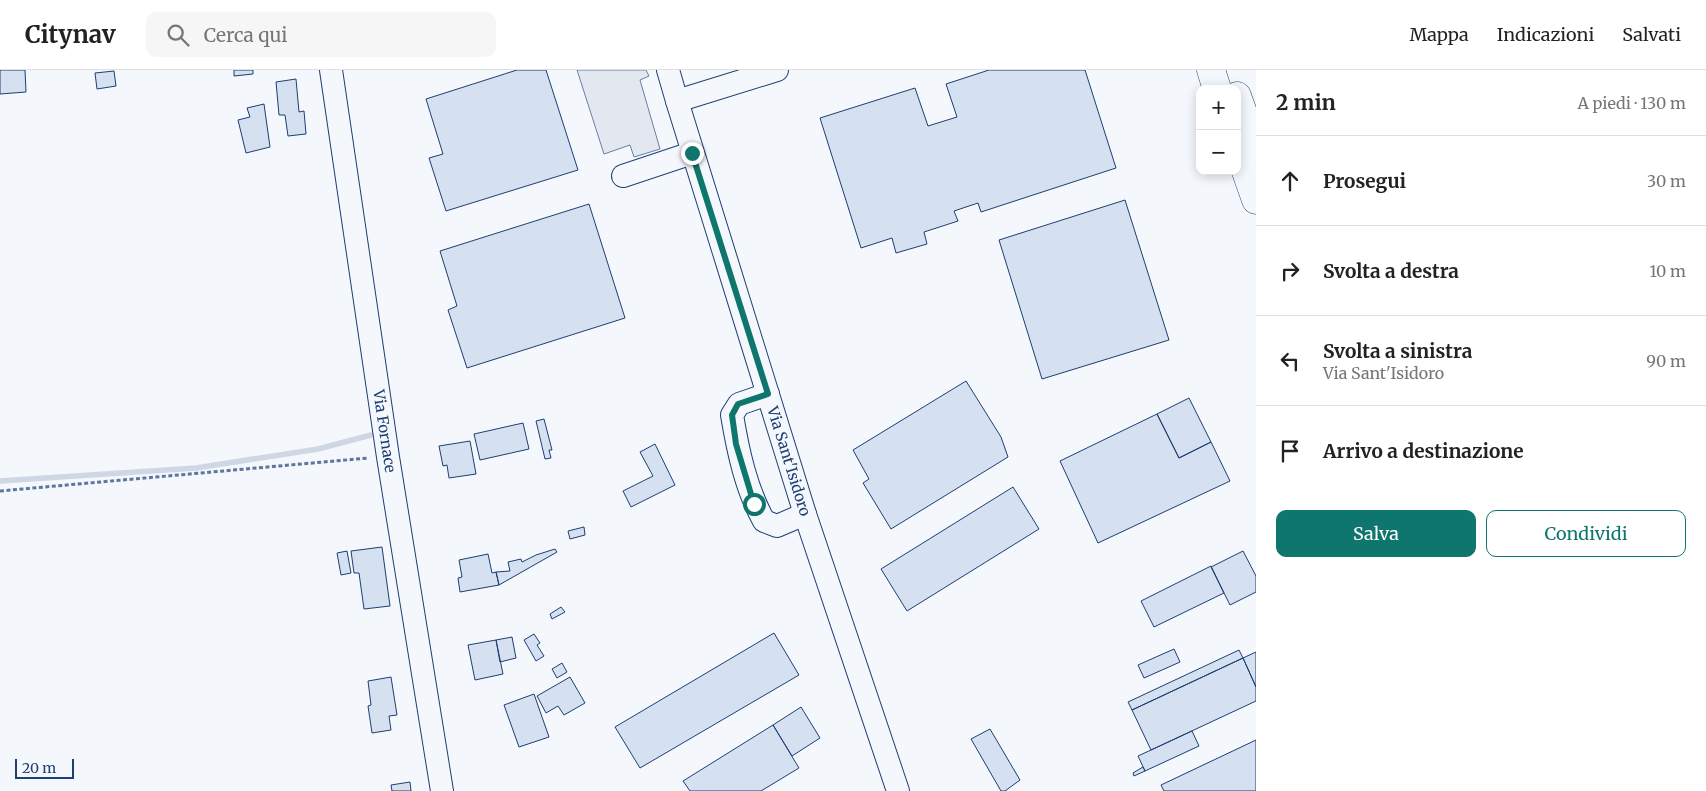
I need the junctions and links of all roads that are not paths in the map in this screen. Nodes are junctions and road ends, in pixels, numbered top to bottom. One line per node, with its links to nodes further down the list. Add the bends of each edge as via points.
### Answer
1 (331, 70): 14 (street, Via Fornace, via 388,457)
2 (668, 70): 4 (street, Via Sant'Isidoro)
3 (777, 70): 4 (street)
4 (677, 101): 8 (street, Via Sant'Isidoro)
5 (1241, 107): 7 (main road)
6 (1241, 130): 7 (street)
7 (1256, 149)
8 (692, 153): 10 (street); 12 (street, Via Sant'Isidoro)
9 (1241, 157): 11 (main road)
10 (623, 176)
11 (1256, 200)
12 (768, 394): 13 (street, Via Sant'Isidoro); 13 (street, via 738,404 732,415 736,444 754,504 764,522 777,526)
13 (805, 514): 15 (street, Via Sant'Isidoro)
14 (442, 791)
15 (898, 791)

